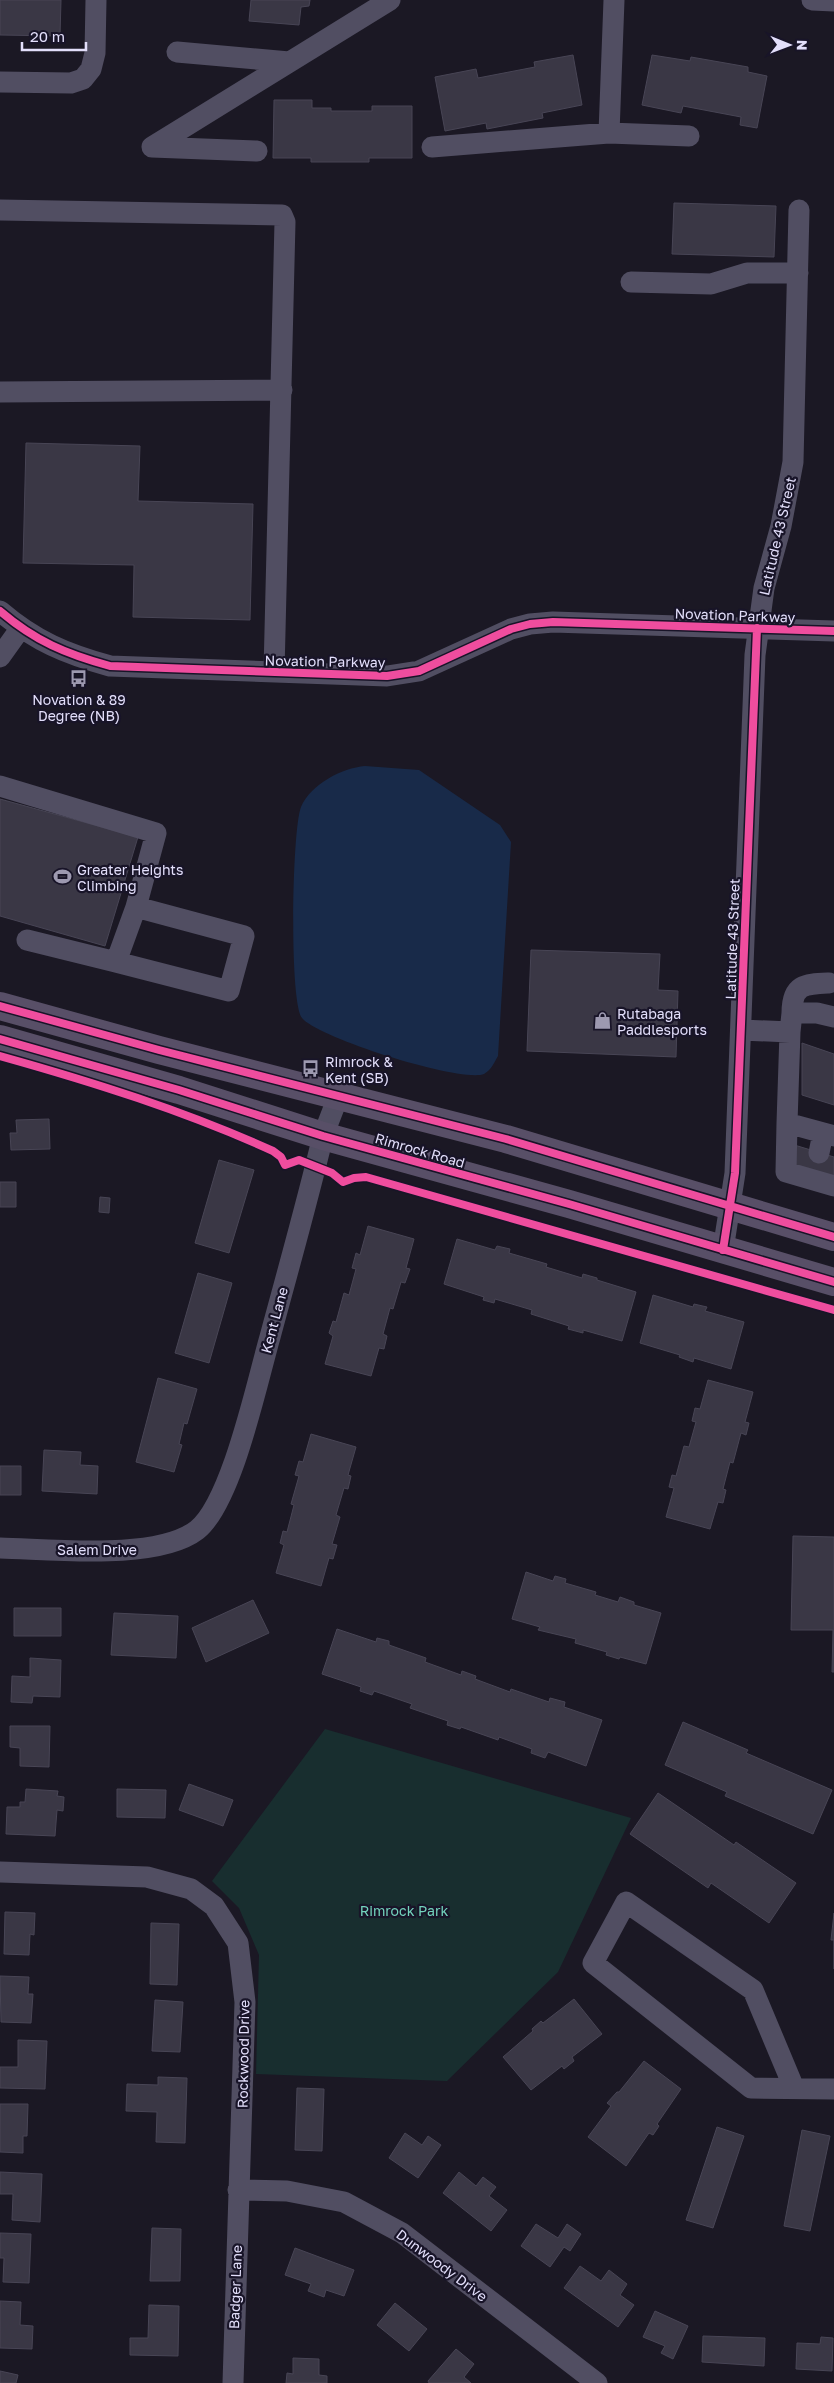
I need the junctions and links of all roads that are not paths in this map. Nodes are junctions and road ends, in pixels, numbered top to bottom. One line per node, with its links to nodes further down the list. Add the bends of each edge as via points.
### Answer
1 (96, 0): 8 (street, via 96,54 83,79 71,83)
2 (390, 0): 7 (street)
3 (614, 0): 9 (street)
4 (812, 0): 5 (street)
5 (834, 1)
6 (177, 52): 7 (street)
7 (290, 62): 12 (street, via 152,147)
8 (0, 82)
9 (610, 133): 10 (street); 11 (street)
10 (689, 136)
11 (432, 147)
12 (256, 150)
13 (0, 210): 17 (street, via 282,216 285,222)
14 (799, 210): 15 (street, Latitude 43 Street)
15 (798, 273): 16 (street, via 747,273 711,284); 20 (street, Latitude 43 Street, via 793,462)
16 (631, 282)
17 (282, 390): 18 (street); 24 (street)
18 (0, 392)
19 (0, 611): 21 (street, Novation Parkway)
20 (757, 628): 22 (street, Novation Parkway); 24 (street, Novation Parkway, via 545,622 511,629 419,671 387,676); 33 (street, Latitude 43 Street)
21 (20, 629): 23 (street); 24 (street, Novation Parkway, via 45,644 110,666)
22 (834, 630)
23 (0, 657)
24 (274, 672)
25 (0, 786): 26 (street, via 156,833)
26 (136, 907): 28 (street); 28 (street, via 244,936 230,991)
27 (27, 940): 28 (street)
28 (116, 962)
29 (829, 983): 32 (street, via 805,985 797,990 792,1001)
30 (0, 1006): 35 (main road)
31 (825, 1015): 32 (street)
32 (791, 1022): 33 (street); 36 (street)
33 (741, 1030): 40 (street, Latitude 43 Street)
34 (0, 1039): 37 (main road, Rimrock Road, via 179,1090)
35 (338, 1097): 37 (street, Kent Lane); 40 (main road, via 506,1139)
36 (787, 1123): 38 (street); 39 (street, via 786,1172 813,1177)
37 (323, 1136): 42 (main road, Rimrock Road); 44 (street, Kent Lane, via 238,1451 213,1512)
38 (825, 1141)
39 (834, 1186)
40 (731, 1208): 41 (main road); 42 (street, Latitude 43 Street)
41 (834, 1237)
42 (723, 1250): 43 (main road, Rimrock Road)
43 (834, 1282)
44 (191, 1532): 45 (street, Salem Drive, via 161,1546 136,1550)
45 (0, 1548)
46 (0, 1872): 49 (street, Rockwood Drive, via 147,1877 191,1889 214,1906 238,1942 245,2002)
47 (794, 2088): 47 (street, via 751,2088 593,1963 626,1902 753,1990); 48 (street)
48 (834, 2089)
49 (238, 2190): 50 (street, Badger Lane); 51 (street, Dunwoody Drive, via 287,2191 344,2202 402,2233)
50 (233, 2383)
51 (597, 2383)

